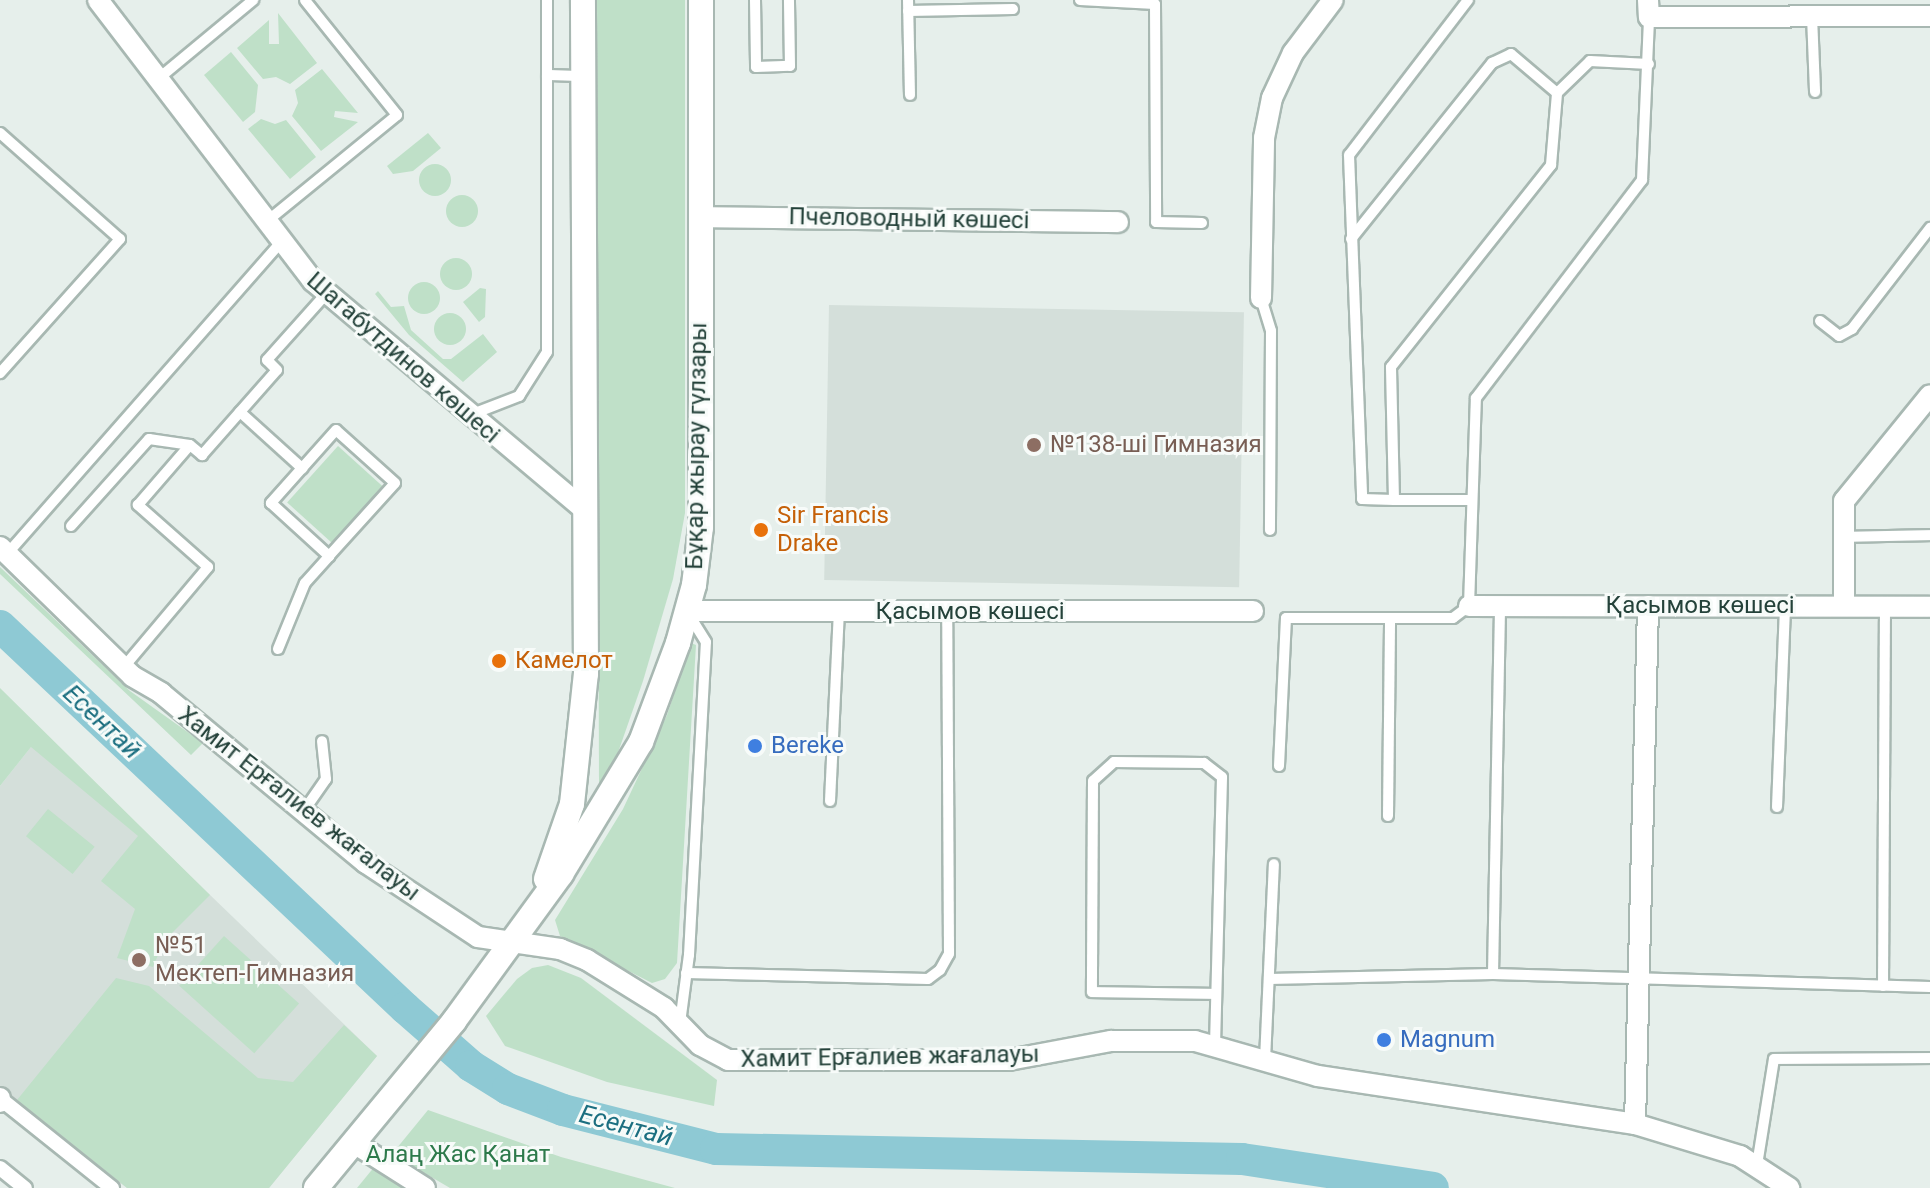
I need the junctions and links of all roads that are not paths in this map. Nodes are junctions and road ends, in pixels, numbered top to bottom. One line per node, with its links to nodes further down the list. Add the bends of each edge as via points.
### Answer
1 (98, 0): 20 (street, Шагабутдинов көшесі)
2 (253, 0): 20 (lane)
3 (305, 0): 26 (lane, via 397,115)
4 (547, 0): 18 (lane)
5 (583, 0): 19 (street, Бұқар жырау гүлзары)
6 (701, 0): 25 (street, Бұқар жырау гүлзары)
7 (755, 0): 8 (lane, via 756,67 790,66)
8 (789, 0)
9 (1080, 0): 28 (lane, via 1155,4 1156,222)
10 (1333, 0): 33 (street, via 1293,53 1272,98 1264,138)
11 (1468, 0): 30 (lane, via 1349,155)
12 (908, 5): 14 (lane); 23 (lane)
13 (1648, 8): 15 (street); 17 (lane)
14 (1013, 9)
15 (1812, 16): 16 (street); 21 (lane)
16 (1930, 16)
17 (1649, 64): 22 (lane, via 1590,61); 42 (lane, via 1642,180 1476,398)
18 (547, 75): 19 (lane); 38 (lane, via 547,352 519,396)
19 (582, 76): 43 (street, Бұқар жырау гүлзары)
20 (158, 79): 26 (street, Шагабутдинов көшесі)
21 (1815, 92)
22 (1557, 93): 30 (lane, via 1511,54 1492,63); 41 (lane, via 1551,165 1391,367)
23 (910, 95)
24 (0, 133): 35 (lane, via 120,239)
25 (700, 217): 27 (street, Пчеловодный көшесі); 57 (street, Бұқар жырау гүлзары, via 701,527)
26 (266, 222): 31 (street, Шагабутдинов көшесі)
27 (1118, 222)
28 (1202, 223)
29 (1930, 228): 34 (lane, via 1852,329 1839,336)
30 (1351, 239): 41 (lane, via 1358,488 1362,499)
31 (281, 242): 32 (street, Шагабутдинов көшесі); 48 (lane)
32 (327, 293): 37 (lane, via 267,360 277,370); 38 (street, Шагабутдинов көшесі)
33 (1261, 298): 45 (lane, via 1271,331)
34 (1820, 321)
35 (0, 373)
36 (1930, 395): 47 (street, via 1844,501)
37 (240, 412): 39 (lane, via 202,455); 40 (lane)
38 (466, 415): 43 (street, Шагабутдинов көшесі)
39 (190, 445): 44 (lane, via 149,439); 63 (lane, via 138,505 208,567)
40 (302, 468): 49 (lane, via 271,503); 49 (lane, via 336,430 395,483)
41 (1394, 500): 42 (lane)
42 (1471, 500): 51 (lane)
43 (581, 507): 67 (street, Бұқар жырау гүлзары, via 586,674)
44 (71, 526)
45 (1270, 530)
46 (1930, 535): 47 (lane)
47 (1844, 537): 54 (street)
48 (3, 550): 63 (street, Хамит Ерғалиев жағалауы)
49 (329, 556): 62 (lane, via 305,583)
50 (1500, 605): 51 (street, Қасымов көшесі); 52 (street, Қасымов көшесі); 75 (lane)
51 (1469, 606): 61 (lane, via 1453,618)
52 (1648, 606): 53 (street, Қасымов көшесі); 77 (street)
53 (1785, 606): 54 (street, Қасымов көшесі); 68 (lane)
54 (1844, 606): 55 (street, Қасымов көшесі)
55 (1885, 606): 56 (street, Қасымов көшесі); 78 (lane)
56 (1930, 607)
57 (688, 611): 59 (street, Қасымов көшесі); 71 (street, Бұқар жырау гүлзары, via 641,742); 74 (lane, via 706,642)
58 (1253, 611): 60 (street, Қасымов көшесі)
59 (839, 612): 60 (street, Қасымов көшесі); 66 (lane)
60 (947, 612): 74 (lane, via 949,954 940,970 928,979)
61 (1390, 618): 65 (lane, via 1286,618); 70 (lane)
62 (278, 649)
63 (123, 668): 69 (street, Хамит Ерғалиев жағалауы)
64 (322, 741): 69 (lane, via 326,779)
65 (1279, 766)
66 (830, 801)
67 (572, 804): 71 (street); 73 (street, Бұқар жырау гүлзары, via 549,873)
68 (1777, 807)
69 (303, 812): 73 (street, Хамит Ерғалиев жағалауы, via 434,910 478,937)
70 (1388, 816)
71 (598, 817): 73 (street, Бұқар жырау гүлзары)
72 (1274, 864): 76 (lane)
73 (514, 942): 81 (street, Хамит Ерғалиев жағалауы, via 560,949 587,960 664,1008); 87 (street, Бұқар жырау гүлзары)
74 (686, 973): 81 (lane)
75 (1493, 974): 76 (lane); 77 (lane)
76 (1269, 979): 84 (lane)
77 (1640, 981): 78 (lane); 86 (street)
78 (1883, 986): 79 (lane)
79 (1930, 987)
80 (1216, 994): 80 (lane, via 1222,777 1204,763 1114,762 1093,781 1092,992); 82 (lane)
81 (680, 1025): 82 (street, Хамит Ерғалиев жағалауы, via 700,1045 728,1060 1009,1060 1111,1041)
82 (1215, 1045): 84 (street, Хамит Ерғалиев жағалауы)
83 (1930, 1058): 88 (lane, via 1774,1059)
84 (1265, 1060): 86 (street, Хамит Ерғалиев жағалауы, via 1318,1076)
85 (1, 1100): 91 (street)
86 (1635, 1124): 88 (street, Хамит Ерғалиев жағалауы)
87 (354, 1143): 92 (street, Бұқар жырау гүлзары); 93 (street)
88 (1757, 1165): 94 (street, Хамит Ерғалиев жағалауы)
89 (0, 1168): 90 (street)
90 (25, 1188)
91 (112, 1188)
92 (316, 1188)
93 (425, 1188)
94 (1789, 1188)

